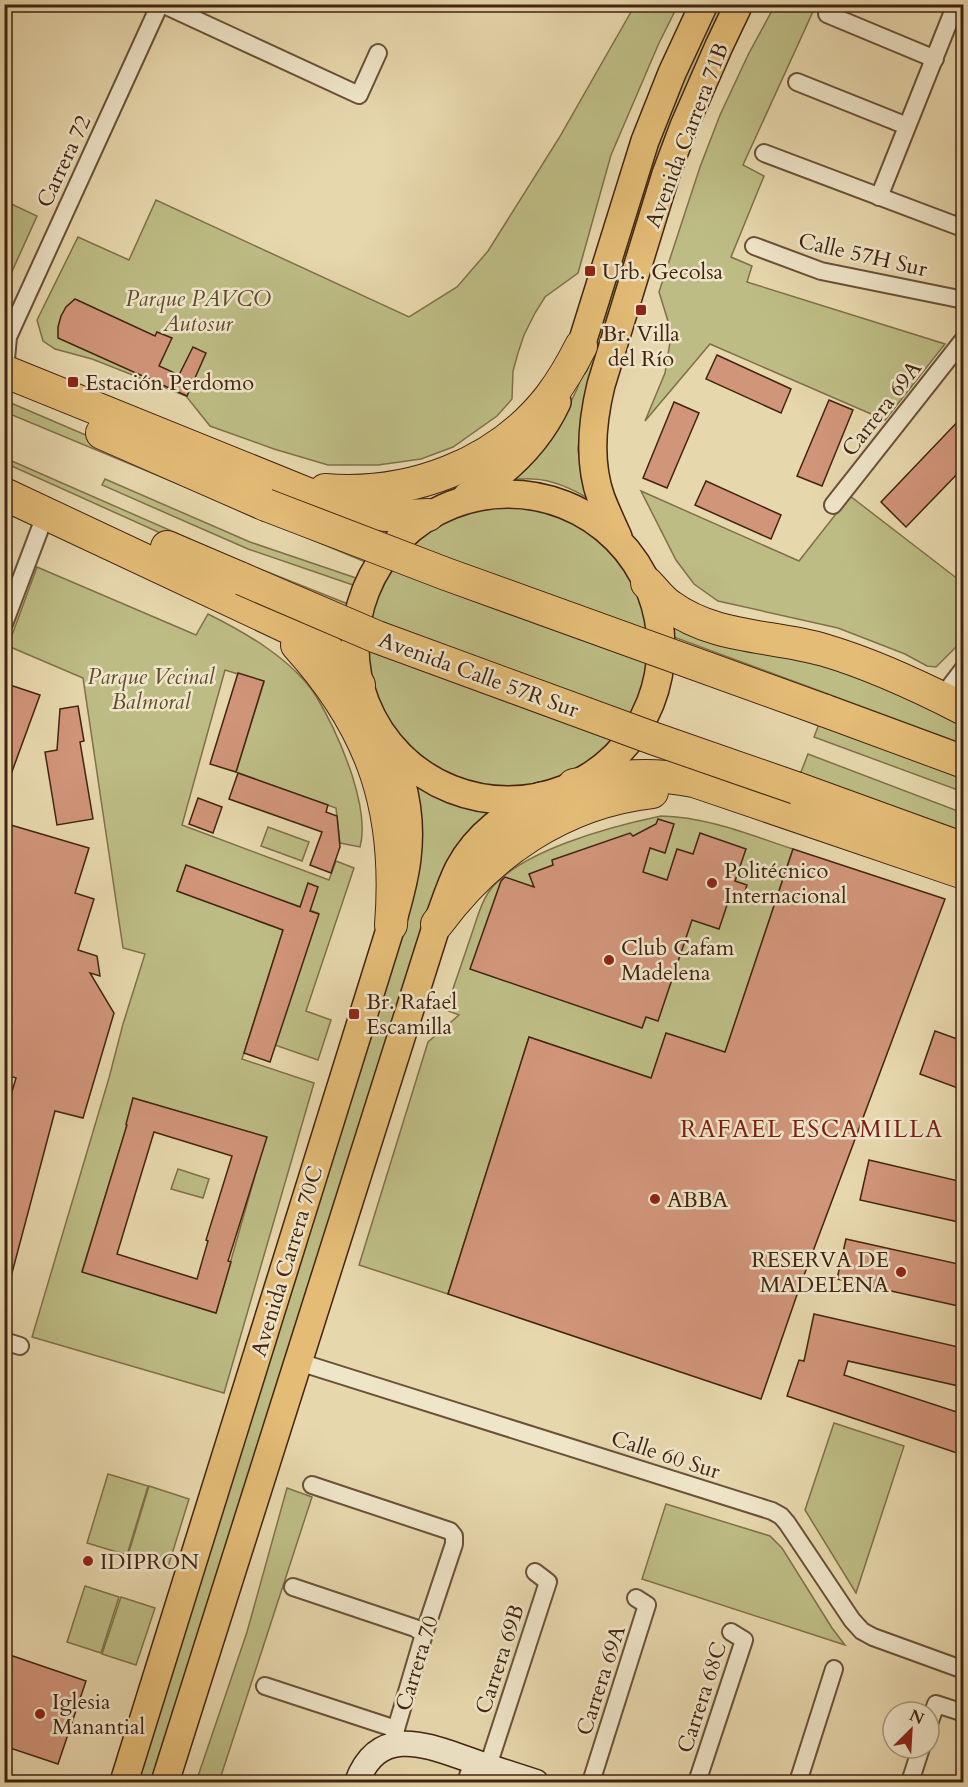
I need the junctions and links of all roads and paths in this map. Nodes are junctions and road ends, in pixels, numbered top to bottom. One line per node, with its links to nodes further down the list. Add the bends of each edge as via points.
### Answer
1 (161, 4): 6 (street, via 359,96); 15 (street, Carrera 72)
2 (704, 4): 17 (main road, Avenida Carrera 71B, via 645,141)
3 (739, 4): 25 (main road, Avenida Carrera 71B, via 666,174 596,408 595,472 600,496)
4 (956, 4): 7 (street)
5 (827, 14): 7 (street)
6 (378, 53)
7 (934, 58): 9 (street)
8 (797, 82): 9 (street)
9 (907, 126): 11 (street)
10 (764, 153): 11 (street)
11 (879, 197): 12 (street)
12 (962, 223)
13 (754, 246): 14 (street, Calle 57H Sur, via 821,271)
14 (963, 300)
15 (6, 338): 18 (street, Carrera 72)
16 (963, 339): 22 (street, Carrera 69A)
17 (582, 346): 21 (highway, via 567,373 529,420 507,439 457,469 402,487); 23 (main road, Avenida Carrera 71B, via 552,412 521,455 482,487)
18 (6, 378): 21 (highway)
19 (4, 476): 37 (highway, Avenida Calle 57R Sur, bridge, via 377,637)
20 (4, 494): 24 (highway)
21 (276, 494): 23 (highway, via 399,517); 33 (highway, bridge, via 446,574)
22 (833, 505)
23 (442, 509): 25 (main road, via 490,495 526,495 562,504 594,520); 30 (main road, Avenida Carrera 71B, via 398,540 374,571 359,607 354,646)
24 (46, 513): 27 (highway); 28 (street)
25 (621, 544): 26 (main road)
26 (647, 583): 31 (highway, via 668,604 703,625 847,657); 34 (main road, via 657,611 661,640 660,670 652,699 640,726 622,750 600,770)
27 (266, 616): 30 (highway, via 328,649); 40 (highway, via 321,671 362,736 387,810 393,848)
28 (4, 624)
29 (963, 668): 31 (street)
30 (359, 685): 32 (main road, Avenida Carrera 71B)
31 (952, 704)
32 (384, 737): 36 (main road, via 420,772 442,785 466,794 499,799); 40 (main road, Avenida Carrera 70C, via 403,786 410,837 403,884)
33 (963, 762)
34 (574, 785): 35 (highway, via 615,777 656,776 694,781); 36 (main road)
35 (723, 791): 38 (highway); 39 (highway, via 646,792 597,804 550,824 487,867)
36 (541, 796): 39 (main road, Avenida Carrera 70C, via 502,819 466,856)
37 (963, 849)
38 (963, 873)
39 (437, 924): 41 (main road, Avenida Carrera 70C)
40 (391, 925): 56 (main road, Avenida Carrera 70C)
41 (299, 1362): 49 (street, Calle 60 Sur, via 772,1511 787,1523 862,1631); 57 (main road, Avenida Carrera 70C)
42 (312, 1485): 47 (street, Carrera 70, via 450,1531 454,1536)
43 (535, 1572): 55 (street, Carrera 69B, via 548,1582)
44 (294, 1587): 47 (street)
45 (636, 1598): 60 (street, Carrera 69A, via 647,1605)
46 (731, 1632): 61 (street, Carrera 68C, via 744,1640)
47 (424, 1634): 53 (street, Carrera 70)
48 (834, 1669): 62 (street)
49 (963, 1670)
50 (266, 1686): 53 (street)
51 (941, 1706): 52 (street)
52 (963, 1713)
53 (393, 1737): 55 (street, via 425,1745); 58 (street, via 367,1762)
54 (917, 1760): 63 (street)
55 (475, 1770): 59 (street)
56 (124, 1782)
57 (165, 1782)
58 (357, 1782)
59 (536, 1782)
60 (591, 1782)
61 (697, 1782)
62 (798, 1782)
63 (910, 1782)

